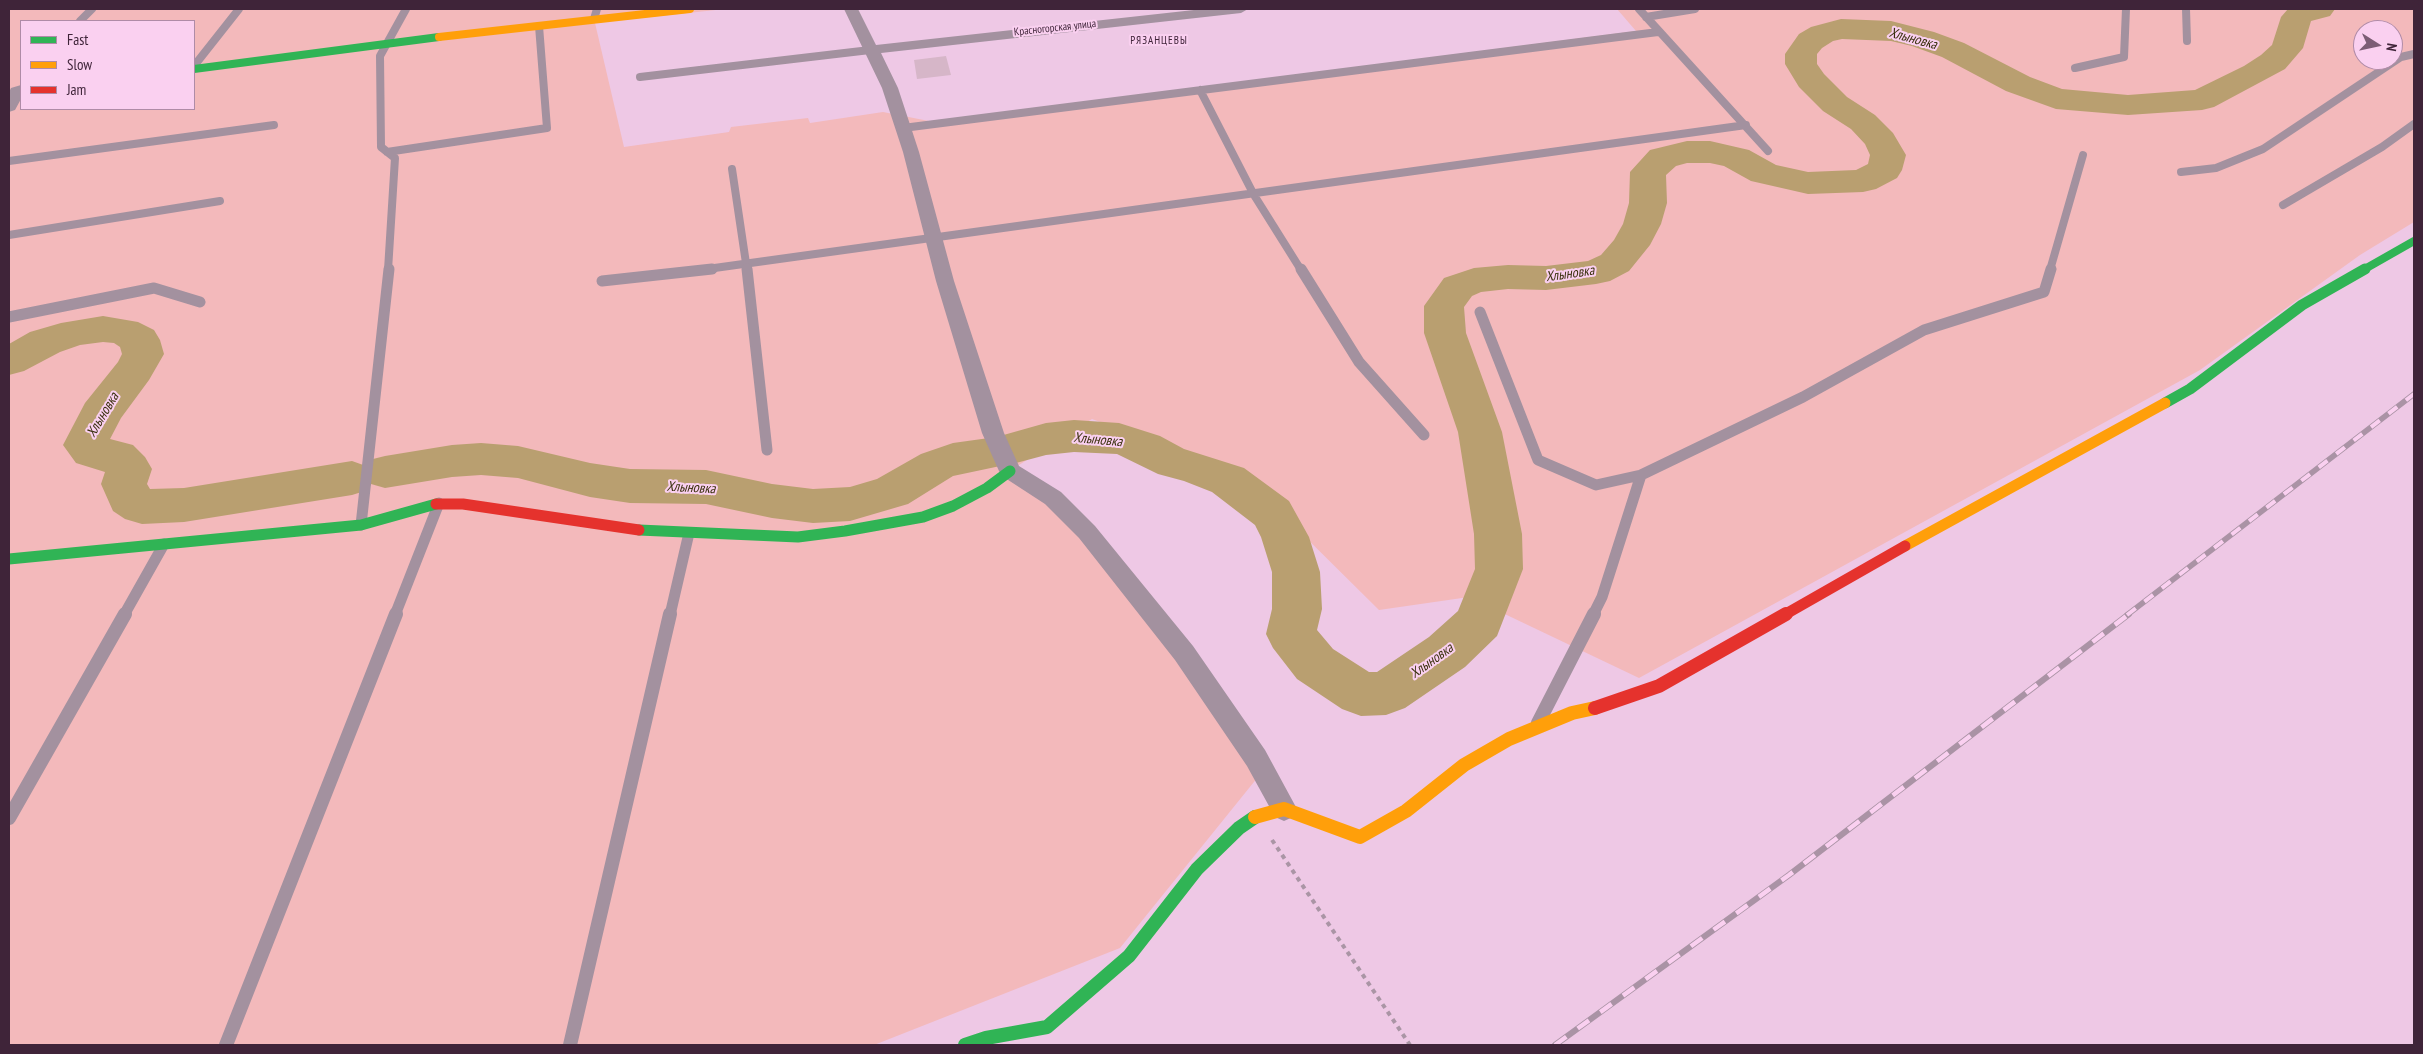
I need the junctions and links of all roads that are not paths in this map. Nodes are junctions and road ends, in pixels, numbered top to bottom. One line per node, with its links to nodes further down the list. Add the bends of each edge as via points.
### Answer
1 (92, 9): 13 (lane)
2 (239, 9): 20 (lane)
3 (406, 9): 17 (lane)
4 (690, 9): 11 (street)
5 (851, 9): 18 (street)
6 (1241, 9): 18 (street, Красногорская улица)
7 (1639, 9): 12 (lane)
8 (1694, 9): 12 (lane)
9 (2126, 9): 22 (lane, via 2124,57)
10 (2186, 9): 16 (lane)
11 (596, 14): 14 (street)
12 (1646, 17): 15 (lane)
13 (81, 20)
14 (539, 26): 17 (street); 32 (lane, via 547,128)
15 (1658, 32): 25 (lane); 29 (lane)
16 (2187, 41)
17 (389, 43): 21 (street); 32 (lane, via 380,56 381,147)
18 (870, 50): 23 (lane); 30 (street, via 890,88)
19 (2414, 54): 36 (lane, via 2401,57 2263,149 2216,168)
20 (195, 66)
21 (195, 67)
22 (2075, 68)
23 (640, 77)
24 (20, 89): 26 (street)
25 (1200, 90): 30 (lane); 37 (lane)
26 (9, 107)
27 (2414, 124): 39 (lane, via 2382,147)
28 (274, 125): 34 (lane)
29 (1746, 125): 31 (lane); 37 (lane)
30 (904, 128): 41 (street)
31 (1768, 151)
32 (388, 152): 53 (lane, via 395,158 390,256)
33 (2083, 156): 51 (lane, via 2044,292 1924,330 1803,397)
34 (9, 161)
35 (732, 169): 43 (lane)
36 (2181, 172)
37 (1254, 195): 41 (lane); 48 (lane, via 1359,362)
38 (220, 201): 40 (lane)
39 (2283, 205)
40 (9, 235)
41 (935, 239): 43 (lane); 50 (street, via 945,281 996,440)
42 (2414, 241): 57 (street, via 2302,305 2190,389 1659,686 1607,705 1572,713)
43 (746, 264): 44 (lane); 49 (lane)
44 (602, 281)
45 (200, 302): 47 (lane, via 154,288)
46 (1480, 312): 51 (lane, via 1538,460 1596,485)
47 (9, 316)
48 (1424, 434)
49 (767, 450)
50 (1010, 471): 54 (street, via 953,506 923,517 892,523 798,537); 58 (street, via 1052,498 1088,532 1184,653 1256,758)
51 (1641, 475): 57 (lane, via 1602,597)
52 (439, 503): 53 (street); 54 (street, via 656,532); 60 (lane)
53 (361, 525): 55 (street)
54 (689, 533): 61 (lane)
55 (164, 544): 56 (street); 59 (lane)
56 (9, 559)
57 (1536, 728): 58 (street, via 1464,764 1406,812 1360,837)
58 (1284, 809): 62 (street, via 1256,816 1239,828 1197,869 1129,956 1047,1027)
59 (9, 818)
60 (226, 1045)
61 (570, 1045)
62 (965, 1045)

